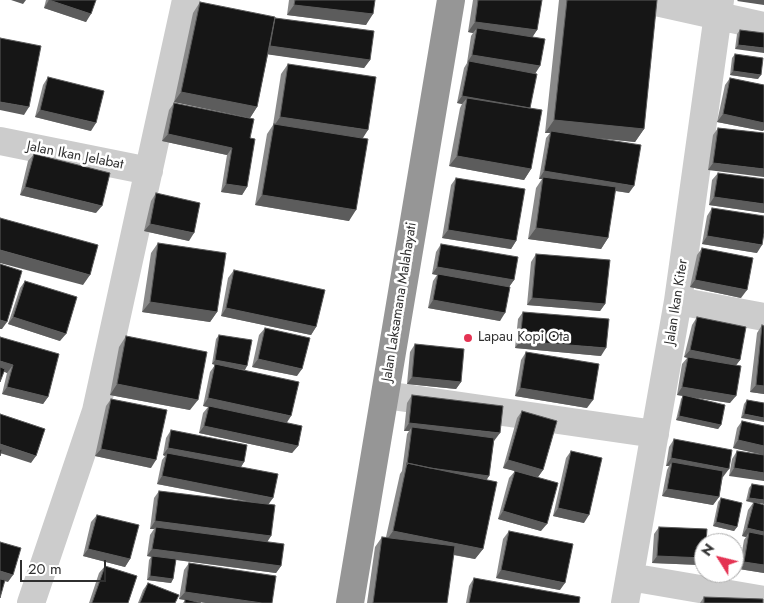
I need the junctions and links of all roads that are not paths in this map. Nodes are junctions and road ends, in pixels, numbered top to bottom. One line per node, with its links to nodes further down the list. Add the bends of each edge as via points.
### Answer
1 (186, 0): 7 (street)
2 (450, 0): 10 (highway, Jalan Laksamana Malahayati)
3 (646, 0): 4 (street)
4 (719, 7): 5 (street); 8 (street, Jalan Ikan Kiter)
5 (764, 26)
6 (0, 141): 7 (street, Jalan Ikan Jelabat)
7 (149, 171): 14 (street, via 96,411)
8 (678, 301): 9 (street); 11 (street, Jalan Ikan Kiter)
9 (764, 317)
10 (385, 394): 11 (street); 15 (highway, Jalan Laksamana Malahayati)
11 (655, 434): 12 (street, Jalan Ikan Kiter)
12 (627, 590): 13 (street)
13 (764, 600)
14 (31, 603)
15 (350, 603)

